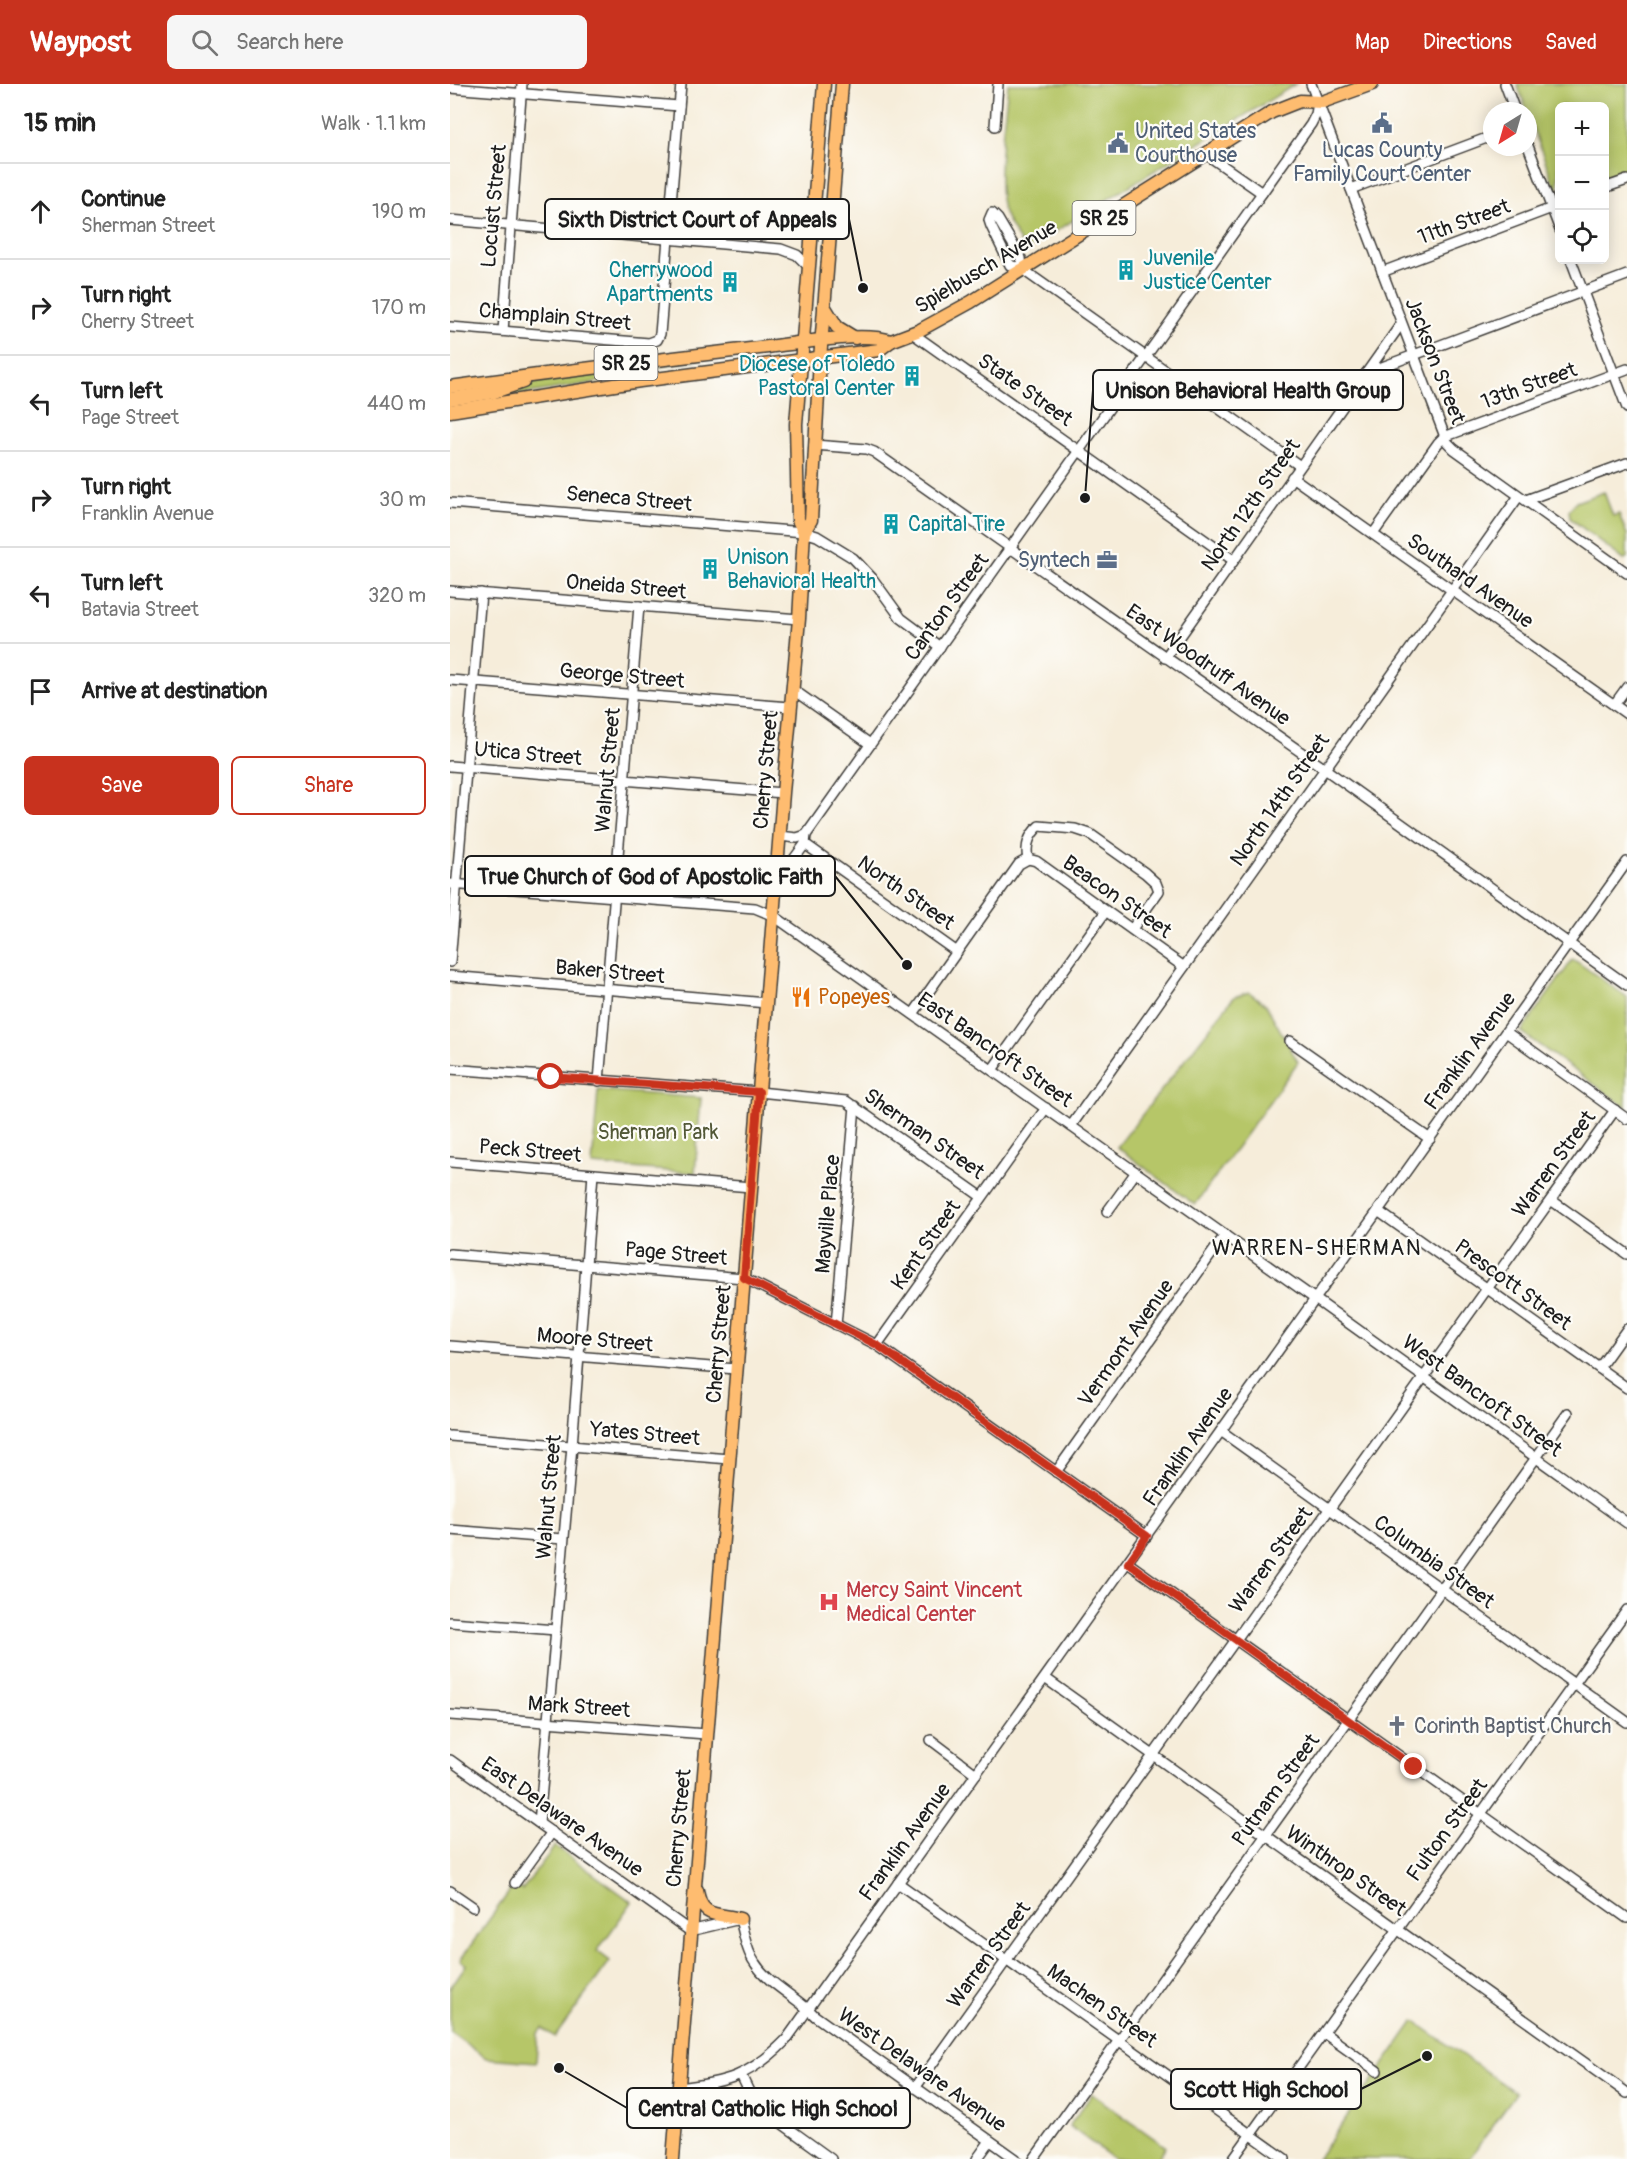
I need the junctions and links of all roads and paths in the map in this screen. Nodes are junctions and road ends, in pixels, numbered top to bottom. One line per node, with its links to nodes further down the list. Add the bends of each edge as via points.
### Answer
1 (681, 84): 12 (street)
2 (824, 84): 27 (main road, Cherry Street)
3 (842, 84): 32 (main road, Cherry Street)
4 (998, 84): 13 (street)
5 (1311, 84): 11 (street, Jackson Street)
6 (1372, 84): 11 (main road, SR 25)
7 (1505, 84): 10 (street)
8 (450, 88): 9 (street)
9 (522, 89): 12 (street); 24 (street, Locust Street)
10 (1512, 102)
11 (1318, 103): 15 (main road, Spielbusch Avenue / SR 25, via 1300,101 1286,105); 19 (street, Jackson Street); 20 (street, Canton Street, via 1314,120)
12 (679, 106): 25 (street)
13 (995, 126)
14 (1483, 139): 19 (street)
15 (1206, 153): 20 (street); 28 (main road, Spielbusch Avenue / SR 25)
16 (1533, 156): 21 (street)
17 (1627, 180): 18 (street)
18 (1609, 187)
19 (1351, 189): 29 (street, Jackson Street)
20 (1262, 193): 42 (street, Canton Street)
21 (1555, 205)
22 (1555, 207): 29 (street, 11th Street)
23 (450, 220): 24 (street)
24 (511, 225): 25 (street); 35 (street, Locust Street)
25 (668, 238): 27 (street, via 782,249 797,255); 35 (street, Champlain Street, via 657,340 649,343)
26 (1572, 264): 31 (street)
27 (808, 266): 40 (main road, Cherry Street)
28 (1022, 269): 28 (street, via 1021,258 992,213 989,220 1005,257 1010,265); 36 (main road, Spielbusch Avenue / SR 25); 42 (street)
29 (1382, 272): 33 (street, Jackson Street)
30 (1627, 275): 31 (street)
31 (1582, 291): 41 (street); 48 (street)
32 (824, 306): 37 (main road, via 837,327); 38 (main road, Cherry Street)
33 (1401, 324): 41 (street, Jackson Street); 46 (street, North 12th Street)
34 (450, 327): 35 (street, Champlain Street)
35 (502, 332)
36 (912, 333): 39 (main road, Spielbusch Avenue / SR 25); 55 (street, State Street)
37 (855, 338): 38 (main road, Spielbusch Avenue); 39 (main road, Spielbusch Avenue, via 874,336)
38 (822, 341): 40 (main road, Spielbusch Avenue); 43 (main road, Cherry Street)
39 (891, 341): 43 (main road, Spielbusch Avenue / SR 25, via 879,350)
40 (802, 343): 44 (main road, Cherry Street); 47 (main road, SR 25)
41 (1413, 356): 46 (street); 53 (street, Jackson Street)
42 (1146, 357): 55 (street, Canton Street); 57 (street)
43 (820, 359): 44 (main road, SR 25); 54 (main road, Cherry Street)
44 (801, 361): 52 (main road, SR 25); 61 (main road, Cherry Street, via 796,424 798,520)
45 (1627, 369): 48 (street, 13th Street)
46 (1366, 373): 57 (street, North 12th Street)
47 (540, 374): 49 (main road, SR 25); 50 (main road, via 494,392)
48 (1614, 374): 51 (street); 53 (street, 13th Street)
49 (450, 387)
50 (450, 399)
51 (1627, 408)
52 (450, 411)
53 (1444, 437): 59 (street, Jackson Street, via 1454,449); 62 (street)
54 (814, 445): 61 (main road, Cherry Street, via 812,520); 63 (street, East Woodruff Avenue, via 874,452)
55 (1079, 451): 63 (street, Canton Street); 64 (street, State Street)
56 (1627, 464): 59 (street)
57 (1300, 466): 58 (street, North 12th Street)
58 (1292, 477): 62 (street, Southard Avenue); 64 (street, North 12th Street)
59 (1522, 498): 65 (street, Jackson Street); 66 (street, North 14th Street)
60 (450, 503): 61 (street, Seneca Street)
61 (804, 532): 70 (main road, Cherry Street); 71 (street, via 853,558 902,618)
62 (1373, 534): 66 (street, Southard Avenue)
63 (1010, 549): 71 (street, Canton Street); 72 (street, East Woodruff Avenue)
64 (1233, 561): 72 (street, North 12th Street)
65 (1627, 573)
66 (1451, 590): 78 (street, Southard Avenue); 84 (street, North 14th Street)
67 (450, 591): 68 (street, Oneida Street)
68 (481, 593): 69 (street, Oneida Street); 74 (street)
69 (639, 606): 70 (street, Oneida Street); 77 (street, Walnut Street)
70 (799, 619): 76 (main road, Cherry Street)
71 (940, 647): 81 (street, Canton Street)
72 (1165, 658): 84 (street, East Woodruff Avenue)
73 (450, 680): 74 (street, George Street)
74 (473, 682): 77 (street, George Street); 83 (street)
75 (1627, 687): 78 (street)
76 (792, 689): 79 (main road, Cherry Street); 81 (street)
77 (633, 694): 79 (street, George Street); 85 (street, Walnut Street)
78 (1614, 705): 80 (street, Southard Avenue)
79 (790, 707): 86 (main road, Cherry Street)
80 (1627, 714)
81 (870, 744): 88 (street, Canton Street)
82 (450, 766): 83 (street, Utica Street)
83 (467, 767): 85 (street, Utica Street); 92 (street)
84 (1325, 769): 97 (street, East Woodruff Avenue); 100 (street, North 14th Street)
85 (626, 780): 86 (street, Utica Street); 93 (street, Walnut Street)
86 (783, 794): 87 (main road, Cherry Street)
87 (780, 836): 88 (street); 91 (main road, Cherry Street)
88 (805, 839): 91 (street, Canton Street); 98 (street, North Street)
89 (1028, 859): 94 (street, Beacon Street); 96 (street, via 1031,833 1039,826 1090,834 1156,884 1159,891); 98 (street, via 1019,864)
90 (1627, 862): 97 (street, Franklin Avenue)
91 (777, 882): 95 (main road, Cherry Street)
92 (453, 884): 93 (street, East Bancroft Street); 99 (street)
93 (616, 897): 95 (street, East Bancroft Street, via 742,906); 103 (street, Walnut Street)
94 (1106, 911): 96 (street, Beacon Street); 109 (street)
95 (774, 916): 104 (main road, Cherry Street); 105 (street, East Bancroft Street)
96 (1132, 929): 100 (street, Beacon Street)
97 (1569, 944): 102 (street, East Woodruff Avenue); 106 (street, Franklin Avenue)
98 (957, 952): 105 (street)
99 (450, 962)
100 (1184, 967): 116 (street, North 14th Street)
101 (450, 976): 103 (street, Baker Street)
102 (1627, 985)
103 (608, 990): 104 (street, Baker Street); 110 (street, Walnut Street)
104 (767, 1003): 111 (main road, Cherry Street)
105 (913, 1014): 109 (street, East Bancroft Street)
106 (1506, 1032): 114 (street); 117 (street, Franklin Avenue)
107 (1290, 1041): 117 (street)
108 (450, 1069): 110 (street, Sherman Street)
109 (992, 1070): 113 (street, East Bancroft Street)
110 (599, 1081): 111 (street, Sherman Street)
111 (759, 1092): 112 (street, Sherman Street, via 846,1101); 121 (main road, Cherry Street)
112 (855, 1106): 122 (street, Sherman Street); 133 (street, Mayville Place)
113 (1046, 1108): 116 (street, East Bancroft Street); 122 (street, Kent Street)
114 (1615, 1110): 115 (street); 123 (street, Warren Street)
115 (1627, 1119)
116 (1071, 1126): 119 (street, East Bancroft Street)
117 (1430, 1139): 124 (street, Franklin Avenue)
118 (450, 1162): 120 (street, Peck Street)
119 (1136, 1172): 125 (street); 126 (street, East Bancroft Street)
120 (593, 1174): 121 (street, Peck Street); 129 (street, Walnut Street)
121 (751, 1187): 130 (main road, Cherry Street)
122 (982, 1197): 135 (street, Kent Street)
123 (1551, 1200): 128 (street); 131 (street, Warren Street)
124 (1378, 1211): 131 (street, Prescott Street); 132 (street, Franklin Avenue)
125 (1107, 1212)
126 (1225, 1235): 132 (street, East Bancroft Street); 148 (street, Vermont Avenue)
127 (450, 1254): 129 (street, Page Street)
128 (1627, 1254)
129 (586, 1265): 130 (street, Page Street); 137 (street, Walnut Street)
130 (744, 1278): 133 (street, Page Street); 139 (main road, Cherry Street)
131 (1488, 1289): 138 (street, Prescott Street); 140 (street, Warren Street)
132 (1315, 1299): 140 (street, West Bancroft Street); 143 (street, Franklin Avenue)
133 (836, 1325): 135 (street, Page Street)
134 (1627, 1329): 138 (street)
135 (877, 1345): 148 (street, Page Street)
136 (450, 1346): 137 (street, Moore Street)
137 (578, 1356): 139 (street, Moore Street); 145 (street, Walnut Street)
138 (1599, 1368): 141 (street, Prescott Street)
139 (736, 1369): 147 (main road, Cherry Street)
140 (1424, 1377): 146 (street, West Bancroft Street); 149 (street, Warren Street)
141 (1627, 1388)
142 (1568, 1413): 146 (street, Putnam Street)
143 (1221, 1431): 149 (street, Columbia Street); 152 (street, Franklin Avenue)
144 (450, 1436): 145 (street, Yates Street)
145 (572, 1446): 147 (street, Yates Street); 153 (street, Walnut Street)
146 (1536, 1458): 150 (street, West Bancroft Street); 155 (street, Putnam Street)
147 (729, 1459): 166 (main road, Cherry Street)
148 (1056, 1472): 152 (street, Page Street)
149 (1330, 1509): 155 (street, Columbia Street); 159 (street, Warren Street)
150 (1627, 1523)
151 (450, 1530): 153 (street)
152 (1147, 1536): 154 (street, Franklin Avenue)
153 (563, 1539): 158 (street, Walnut Street)
154 (1128, 1563): 159 (street); 160 (street, Franklin Avenue)
155 (1442, 1589): 161 (street, Columbia Street); 163 (street, Putnam Street)
156 (1627, 1610): 161 (street, Fulton Street)
157 (450, 1622): 158 (street)
158 (556, 1630): 165 (street, Walnut Street)
159 (1236, 1640): 163 (street); 168 (street, Warren Street)
160 (1045, 1678): 168 (street, Winthrop Street); 170 (street, Franklin Avenue)
161 (1574, 1683): 164 (street, Columbia Street); 171 (street, Fulton Street)
162 (450, 1715): 165 (street, Mark Street)
163 (1348, 1720): 171 (street); 174 (street, Putnam Street)
164 (1627, 1722)
165 (548, 1723): 166 (street, Mark Street); 172 (street, Walnut Street)
166 (706, 1734): 175 (main road, Cherry Street)
167 (931, 1740): 170 (street)
168 (1154, 1755): 174 (street, Winthrop Street); 184 (street, Warren Street)
169 (450, 1760): 172 (street, East Delaware Avenue)
170 (976, 1774): 177 (street, Franklin Avenue)
171 (1480, 1815): 180 (street); 182 (street, Fulton Street)
172 (539, 1823): 173 (street, East Delaware Avenue)
173 (552, 1832): 176 (street); 183 (street, East Delaware Avenue)
174 (1266, 1836): 182 (street, Winthrop Street); 187 (street, Putnam Street)
175 (695, 1871): 181 (main road, via 703,1908 714,1915); 183 (main road, Cherry Street)
176 (515, 1883)
177 (898, 1883): 184 (street, Machen Street); 185 (street, Franklin Avenue)
178 (450, 1891): 179 (street)
179 (473, 1907)
180 (1627, 1918)
181 (740, 1919): 183 (street); 185 (street, via 750,1956 758,1969)
182 (1397, 1929): 186 (street, Fulton Street); 192 (street, Winthrop Street)
183 (690, 1931): 190 (main road, Cherry Street)
184 (1007, 1961): 187 (street, Machen Street); 191 (street, Warren Street)
185 (808, 2009): 189 (street, Franklin Avenue, via 770,2056); 191 (street, West Delaware Avenue)
186 (1324, 2033): 188 (street); 193 (street, Fulton Street)
187 (1119, 2040): 193 (street, Machen Street); 199 (street, Putnam Street)
188 (1377, 2071)
189 (741, 2075): 190 (street, Franklin Avenue); 196 (street, via 755,2104)
190 (677, 2088): 195 (main road, Cherry Street)
191 (915, 2088): 194 (street, West Delaware Avenue)
192 (1627, 2093)
193 (1251, 2134): 200 (street, Fulton Street); 201 (street, Machen Street)
194 (990, 2141): 197 (street); 198 (street, West Delaware Avenue)
195 (673, 2159)
196 (831, 2159)
197 (977, 2159)
198 (1016, 2159)
199 (1034, 2159)
200 (1233, 2159)
201 (1285, 2159)

